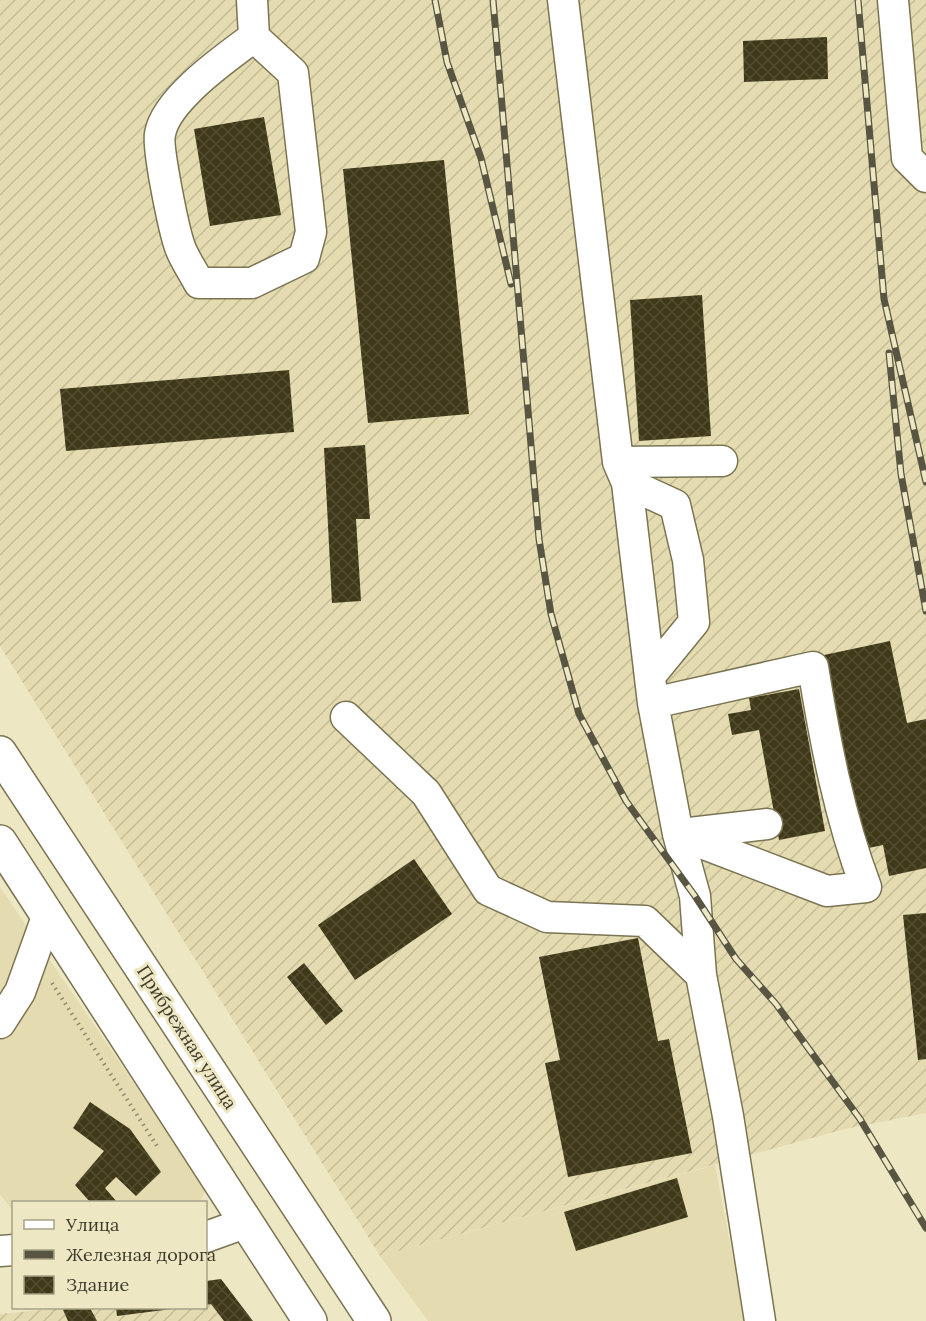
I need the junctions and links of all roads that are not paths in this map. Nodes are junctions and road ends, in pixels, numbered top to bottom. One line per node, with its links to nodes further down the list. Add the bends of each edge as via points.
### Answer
1 (252, 0): 4 (lane)
2 (563, 0): 7 (lane)
3 (893, 0): 5 (lane, via 907,158)
4 (254, 37): 4 (lane, via 293,73 311,232 304,258 252,283 199,283 180,247 167,192 160,134 177,102 211,69)
5 (926, 177)
6 (722, 461): 7 (lane)
7 (623, 472): 8 (lane); 8 (lane, via 675,505 688,560 694,622)
8 (652, 690): 12 (lane); 12 (lane, via 813,667 850,846 866,886 827,891)
9 (346, 717): 15 (lane, via 426,793 488,890 547,917 645,921)
10 (0, 753): 20 (main road, Прибрежная улица)
11 (767, 824): 12 (lane)
12 (678, 834): 15 (lane, via 695,896)
13 (0, 842): 14 (main road)
14 (48, 914): 16 (lane, via 20,992); 17 (main road)
15 (701, 975): 21 (lane, via 728,1116)
16 (0, 1023)
17 (245, 1223): 18 (lane); 19 (main road)
18 (207, 1237)
19 (310, 1321)
20 (374, 1321)
21 (759, 1321)

